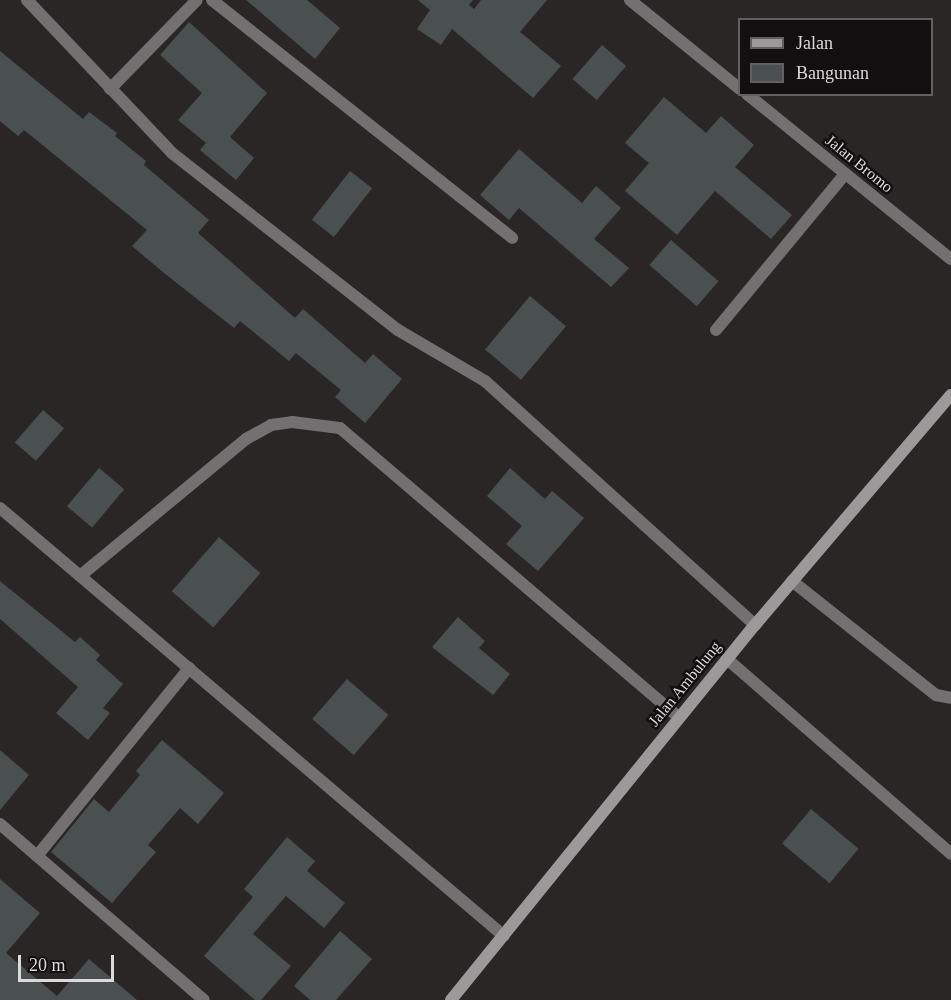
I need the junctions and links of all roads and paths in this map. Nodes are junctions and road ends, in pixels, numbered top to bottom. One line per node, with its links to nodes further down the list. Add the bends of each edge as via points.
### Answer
1 (27, 0): 6 (street)
2 (197, 0): 6 (street)
3 (212, 0): 9 (street)
4 (630, 0): 5 (street)
5 (738, 86)
6 (110, 89): 16 (street, via 172,153 379,315 485,381)
7 (749, 96): 8 (street, Jalan Bromo)
8 (845, 174): 10 (street, Jalan Bromo); 11 (street)
9 (512, 238)
10 (951, 259)
11 (716, 330)
12 (951, 395): 15 (street, Jalan Ambulung)
13 (0, 508): 14 (street)
14 (80, 576): 18 (street); 20 (street, via 246,439 271,425 292,422 340,428)
15 (792, 581): 16 (street, Jalan Ambulung); 19 (street, via 936,695)
16 (755, 625): 17 (street, Jalan Ambulung)
17 (727, 658): 20 (street, Jalan Ambulung); 22 (street)
18 (189, 668): 23 (street); 24 (street)
19 (951, 698)
20 (678, 717): 24 (street, Jalan Ambulung)
21 (0, 825): 23 (street)
22 (951, 854)
23 (37, 856): 25 (street)
24 (504, 936): 26 (street, Jalan Ambulung)
25 (204, 1000)
26 (451, 1000)

